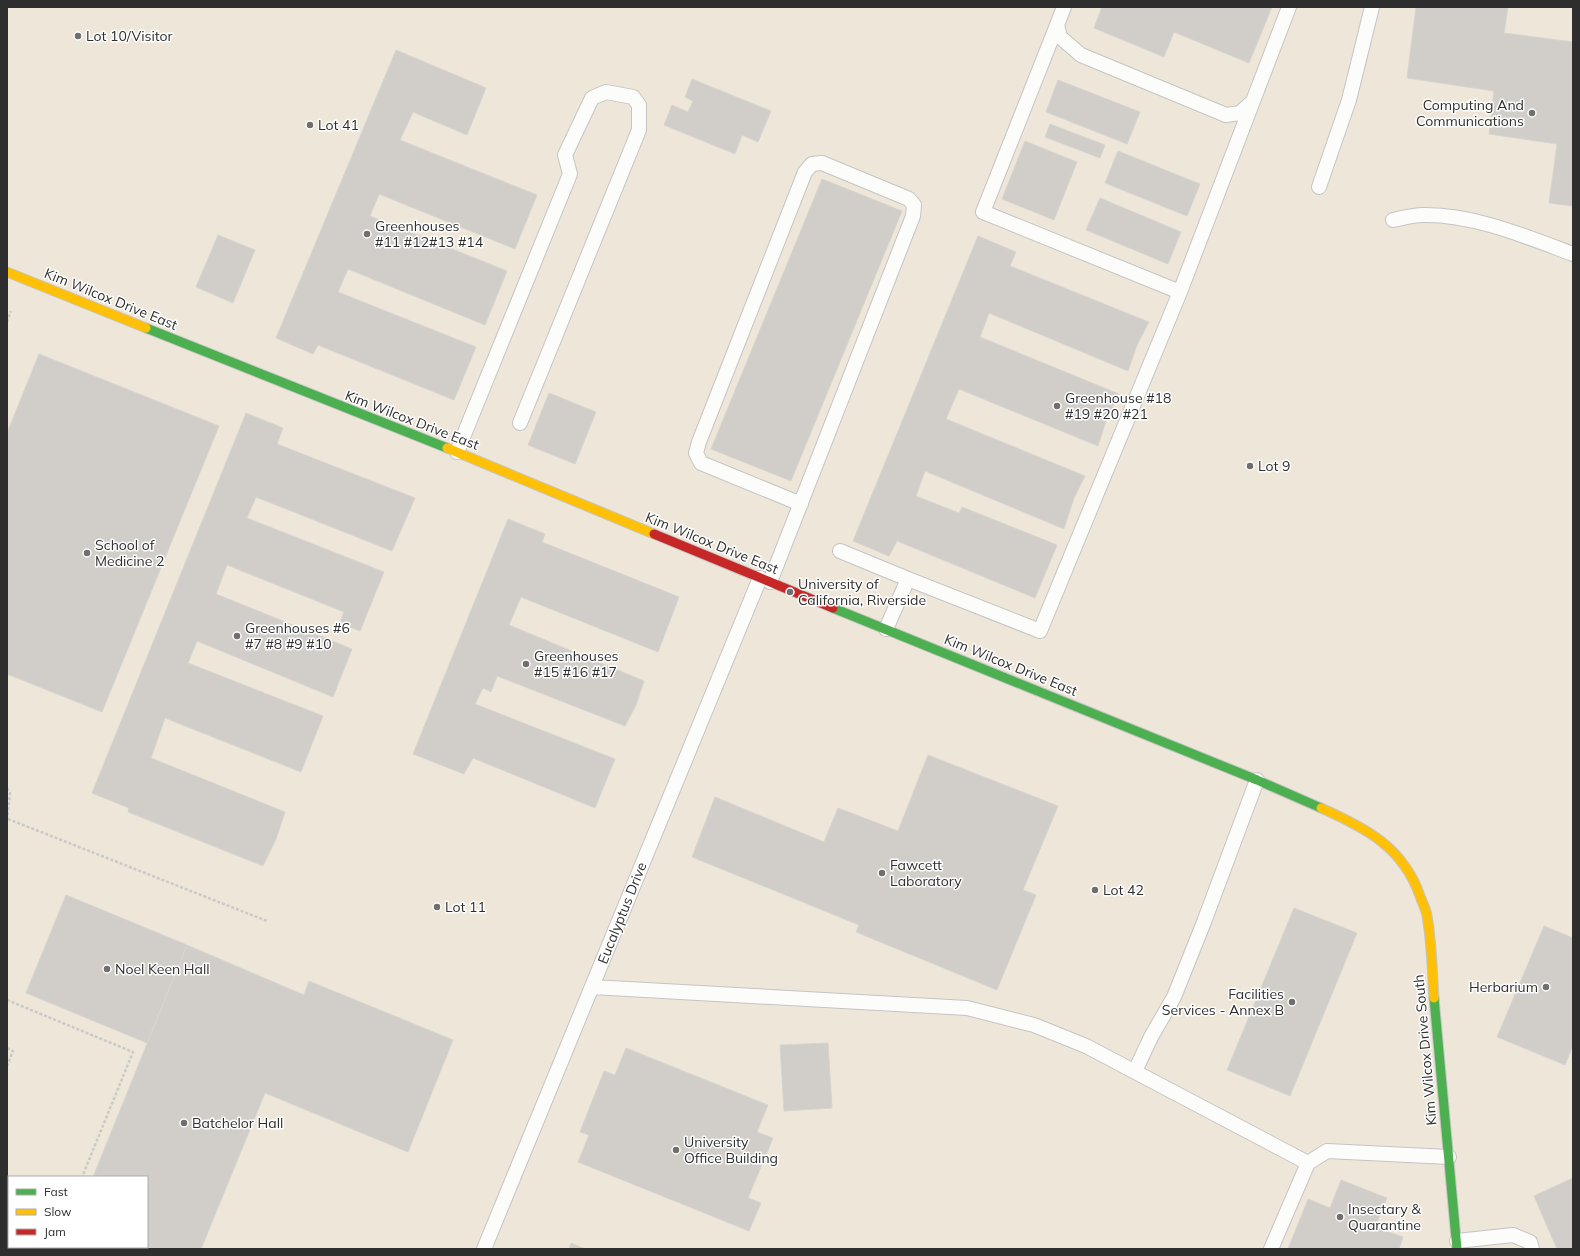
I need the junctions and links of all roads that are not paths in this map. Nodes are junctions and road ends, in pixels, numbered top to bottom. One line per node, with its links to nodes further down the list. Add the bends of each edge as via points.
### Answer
1 (1064, 7): 4 (lane)
2 (1289, 7): 5 (lane)
3 (1372, 7): 6 (lane, via 1349,100)
4 (1057, 25): 5 (lane, via 1060,37 1081,55 1226,115 1240,113); 10 (lane, via 984,212)
5 (1251, 104): 10 (lane)
6 (1319, 187)
7 (1393, 220): 8 (lane, via 1422,214 1453,217 1515,232)
8 (1573, 254)
9 (7, 272): 12 (street, Kim Wilcox Drive East)
10 (1180, 292): 15 (lane, via 1040,631)
11 (520, 423): 12 (lane, via 639,130 639,105 632,97 606,92 592,98 565,155 570,174)
12 (457, 452): 16 (street, Kim Wilcox Drive East)
13 (801, 504): 13 (lane, Eucalyptus Drive, via 914,210 914,205 909,199 822,163 812,164 806,172 698,442 696,453 701,463); 16 (lane, Eucalyptus Drive)
14 (840, 551): 15 (lane)
15 (908, 579): 17 (lane)
16 (765, 580): 17 (street, Kim Wilcox Drive East); 20 (lane, Eucalyptus Drive)
17 (886, 629): 18 (street, Kim Wilcox Drive East)
18 (1257, 780): 19 (street, Kim Wilcox Drive East, via 1350,821 1373,834); 21 (lane, via 1174,997 1151,1036)
19 (1397, 855): 22 (street, Kim Wilcox Drive South, via 1414,879 1427,915)
20 (592, 987): 21 (lane, via 967,1008 1034,1025 1086,1046); 25 (lane, Eucalyptus Drive)
21 (1135, 1071): 23 (lane)
22 (1449, 1157): 23 (lane, via 1326,1151); 24 (street, Kim Wilcox Drive South)
23 (1308, 1163): 26 (lane)
24 (1457, 1245): 27 (lane, via 1513,1236 1530,1242)
25 (484, 1249)
26 (1271, 1249)
27 (1532, 1249)

